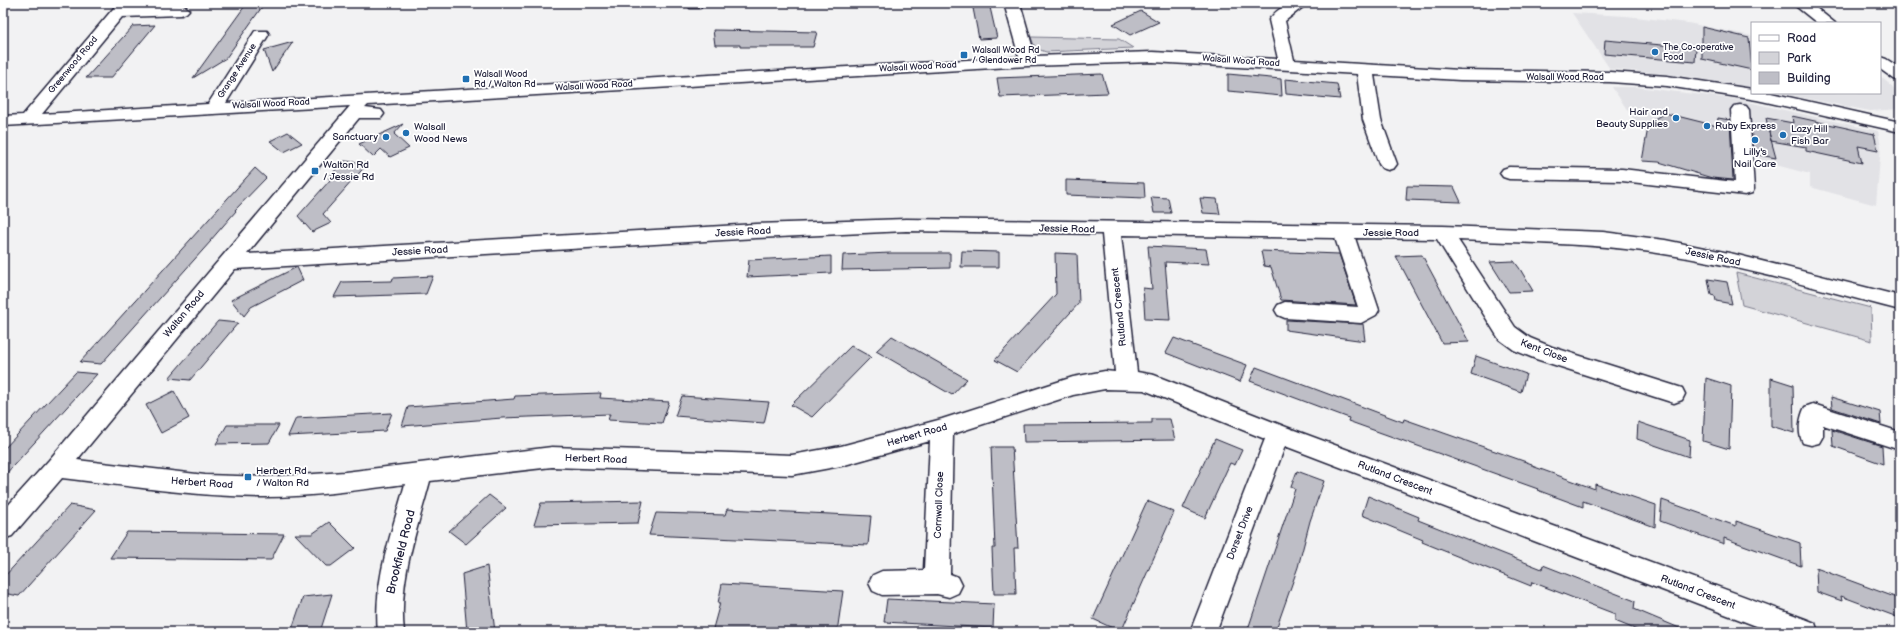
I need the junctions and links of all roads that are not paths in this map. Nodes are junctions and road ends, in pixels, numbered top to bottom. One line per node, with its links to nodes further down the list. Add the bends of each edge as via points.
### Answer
1 (1012, 3): 8 (street)
2 (1300, 3): 10 (street, via 1277,20)
3 (1800, 3): 6 (street)
4 (121, 8): 5 (street, Greenwood Road); 18 (street, Greenwood Road)
5 (181, 10)
6 (1826, 22)
7 (261, 34): 15 (street, Grange Avenue)
8 (1028, 61): 10 (street, Walsall Wood Road, via 1153,57); 16 (street, Walsall Wood Road)
9 (1881, 63): 12 (street)
10 (1288, 64): 11 (street, Walsall Wood Road)
11 (1365, 70): 13 (street, Walsall Wood Road, via 1460,75 1610,77 1667,81); 23 (street, via 1372,120)
12 (1900, 76)
13 (1751, 94)
14 (1752, 94): 20 (street, Walsall Wood Road)
15 (214, 108): 16 (street, Walsall Wood Road); 18 (street, Walsall Wood Road)
16 (364, 109): 21 (street, Walton Road)
17 (1740, 110): 24 (street, via 1745,189 1622,175)
18 (29, 118): 19 (street, Walsall Wood Road)
19 (3, 121)
20 (1900, 127)
21 (331, 141): 22 (street); 28 (street, Walton Road)
22 (354, 141)
23 (1388, 164)
24 (1509, 173)
25 (1111, 230): 26 (street, Jessie Road); 28 (street, Jessie Road, via 906,225); 31 (street, Rutland Crescent)
26 (1343, 233): 27 (street, Jessie Road); 30 (street, via 1368,310 1361,315)
27 (1443, 233): 29 (street, Jessie Road, via 1603,239 1665,247 1734,261); 32 (street, Kent Close, via 1507,333 1522,344)
28 (228, 262): 37 (street, Walton Road)
29 (1900, 303)
30 (1284, 310)
31 (1127, 380): 33 (street, Herbert Road, via 1105,380 1073,386); 34 (street, Rutland Crescent, via 1146,381)
32 (1674, 393)
33 (942, 428): 38 (street, Herbert Road, via 841,456 792,465 552,457); 40 (street, Cornwall Close, via 943,583)
34 (1278, 434): 42 (street, Dorset Drive); 43 (street, Rutland Crescent)
35 (1811, 436): 36 (street, via 1813,413)
36 (1900, 442)
37 (57, 467): 38 (street, Herbert Road, via 205,485 267,487); 39 (street, Walton Road)
38 (420, 474): 41 (street, Brookfield Road, via 389,600)
39 (3, 528)
40 (882, 583)
41 (390, 632)
42 (1203, 632)
43 (1805, 632)

